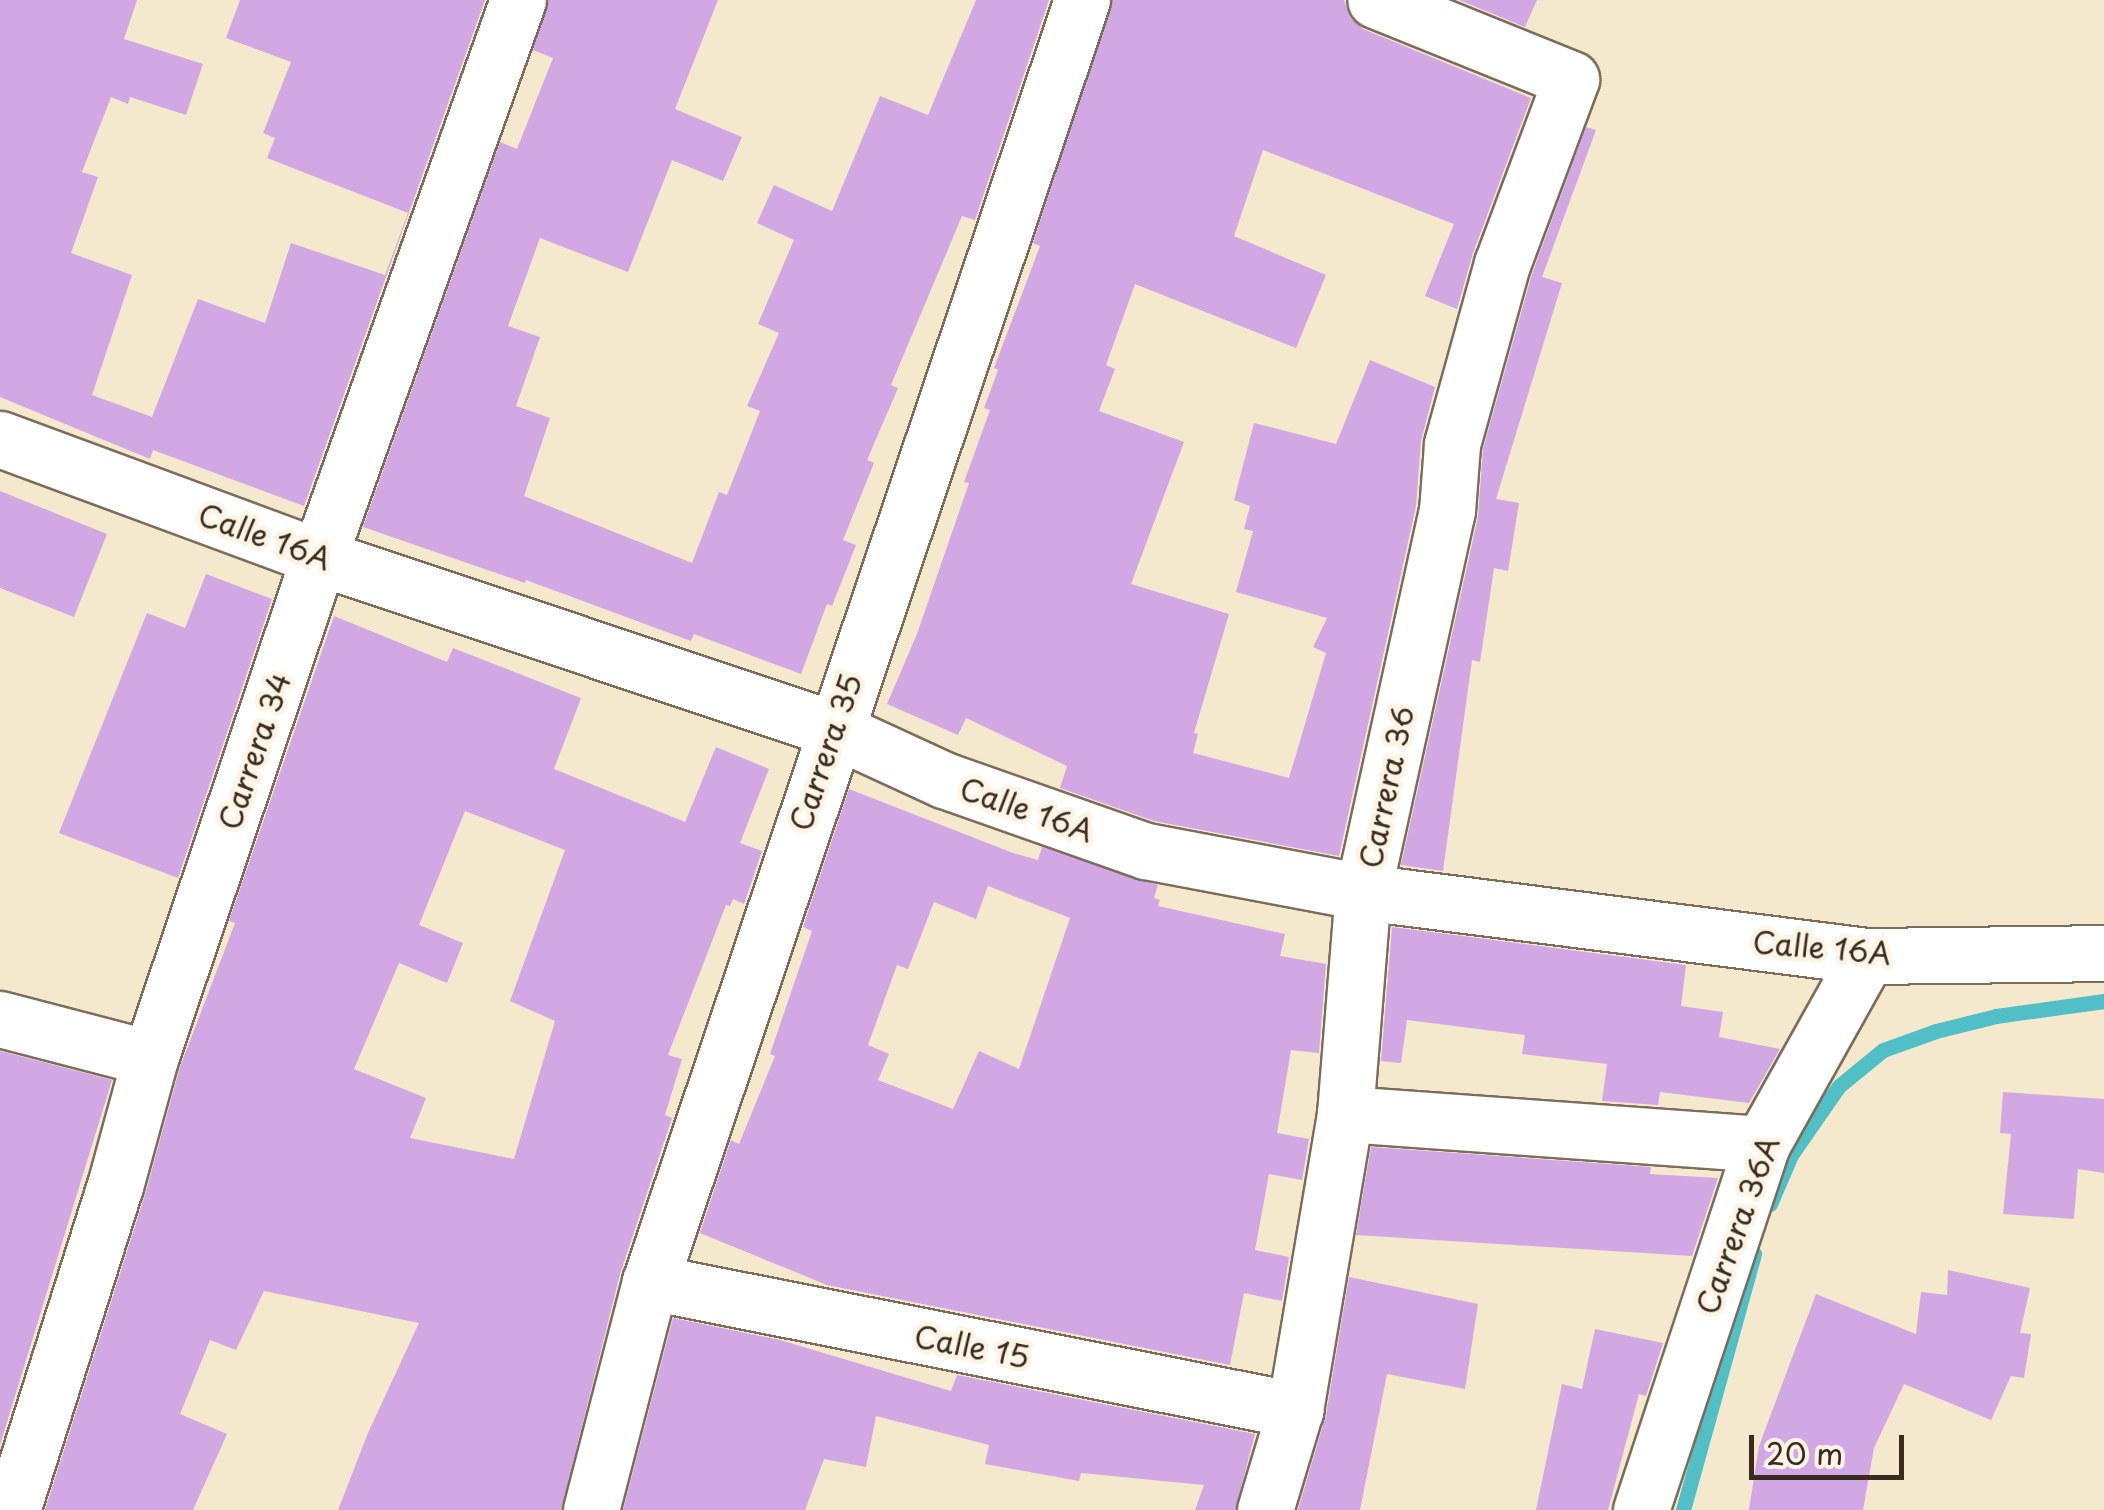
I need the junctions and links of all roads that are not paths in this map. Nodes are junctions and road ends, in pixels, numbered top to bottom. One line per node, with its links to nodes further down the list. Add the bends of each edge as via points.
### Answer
1 (518, 0): 5 (street, Carrera 34)
2 (1082, 0): 6 (street, Carrera 35)
3 (1375, 0): 7 (street, Carrera 36, via 1572,78 1502,264 1452,444 1447,511)
4 (0, 439): 5 (street, Calle 16A)
5 (320, 556): 6 (street, Calle 16A); 11 (street, Carrera 34)
6 (832, 729): 7 (street, Calle 16A, via 944,780 1146,851); 14 (street, Carrera 35)
7 (1363, 892): 9 (street, Calle 16A); 12 (street, Carrera 36)
8 (2104, 953): 9 (street, Calle 16A)
9 (1867, 956): 13 (street, Carrera 36A)
10 (0, 1018): 11 (street)
11 (150, 1058): 16 (street, Carrera 34)
12 (1346, 1114): 13 (street); 15 (street, Carrera 36)
13 (1762, 1144): 19 (street, Carrera 36A)
14 (650, 1282): 15 (street, Calle 15); 17 (street, Carrera 35)
15 (1294, 1410): 18 (street, Carrera 36)
16 (12, 1510)
17 (590, 1510)
18 (1265, 1510)
19 (1641, 1510)

